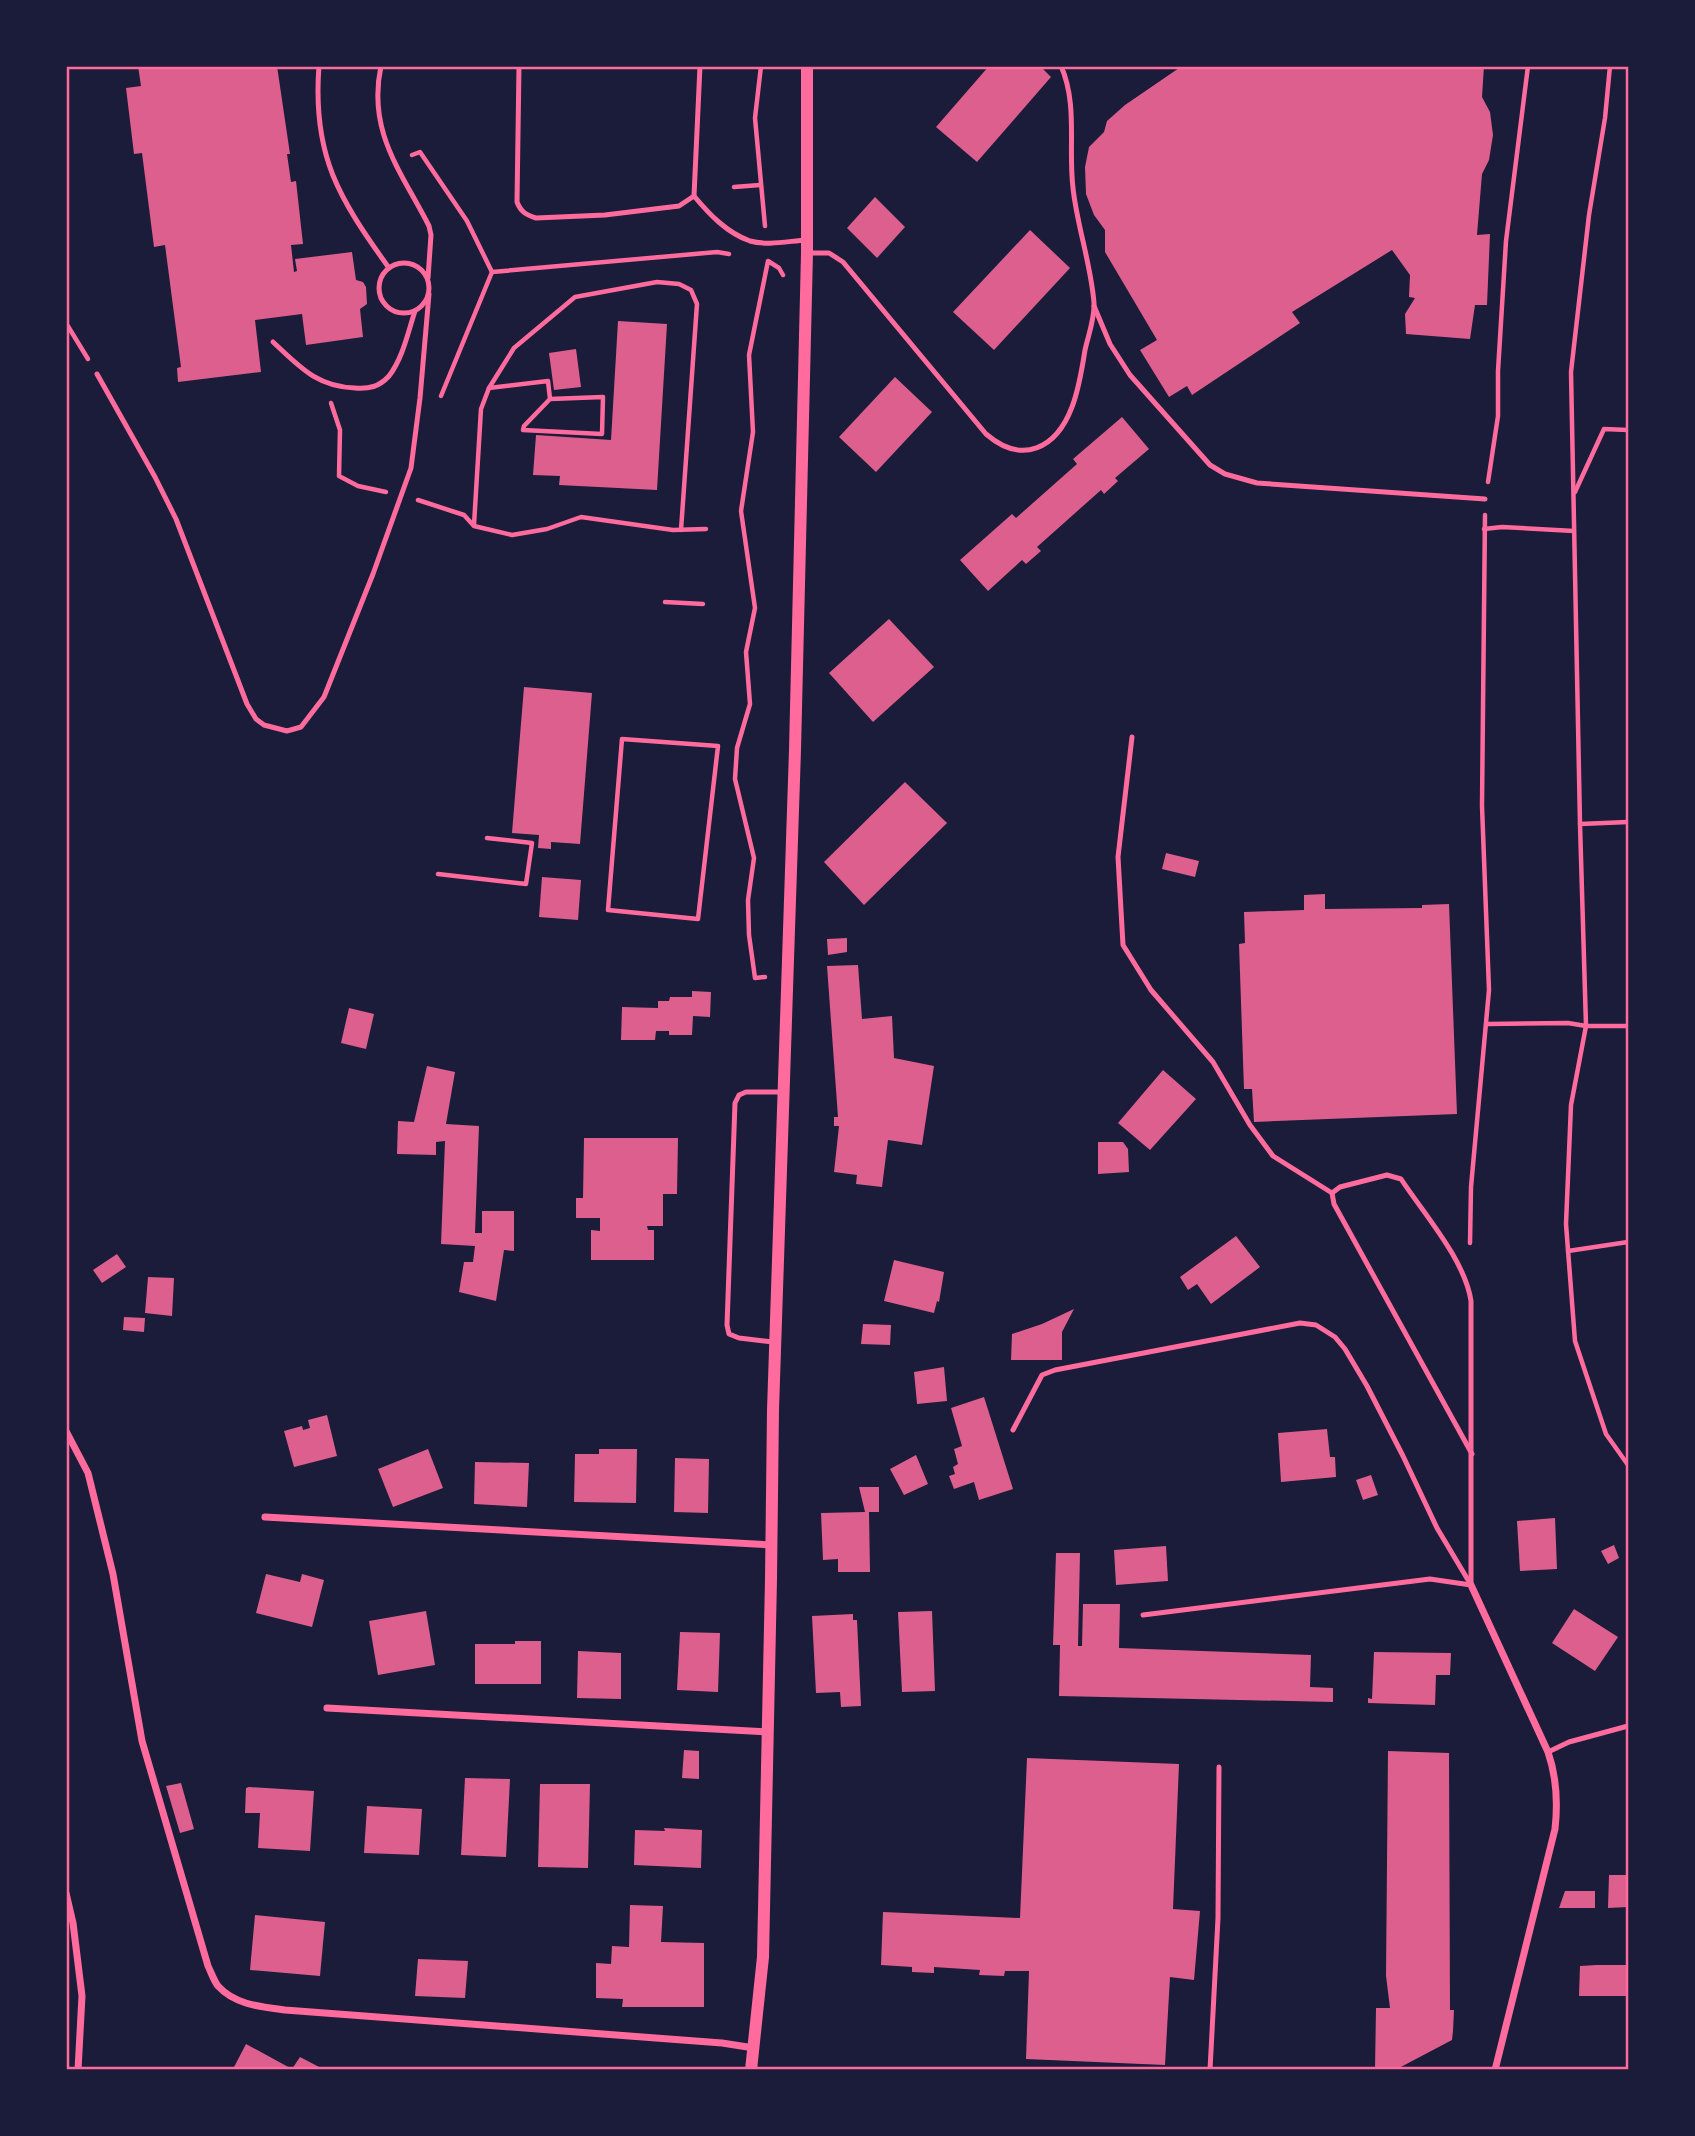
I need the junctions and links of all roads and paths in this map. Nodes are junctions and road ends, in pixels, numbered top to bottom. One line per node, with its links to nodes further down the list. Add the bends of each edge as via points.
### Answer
1 (319, 66): 19 (lane, via 321,136 334,182)
2 (381, 66): 10 (lane, via 379,115)
3 (519, 66): 13 (lane, via 517,202 527,216 605,215 679,206)
4 (700, 66): 13 (lane)
5 (761, 66): 11 (path, via 755,118)
6 (807, 66): 15 (street)
7 (1061, 66): 23 (lane, via 1070,94 1073,187)
8 (1528, 66): 35 (path, via 1506,241 1498,416)
9 (1610, 66): 34 (path, via 1572,372)
10 (392, 160): 20 (path, via 420,152 467,221); 21 (lane, via 429,226)
11 (760, 185): 12 (path); 14 (path)
12 (734, 187)
13 (694, 196): 14 (lane, via 730,230 751,241)
14 (767, 242): 15 (lane); 18 (path)
15 (806, 247): 23 (lane, via 843,262 986,434 1008,450 1020,452 1043,444 1066,420 1078,389); 49 (street)
16 (730, 254): 20 (path)
17 (755, 259): 18 (path)
18 (768, 261): 49 (path, via 749,355 753,432 741,511 755,608 746,652 750,705 737,748 735,779 754,858 748,900 755,978)
19 (389, 268): 21 (lane, via 411,263); 24 (lane, via 379,285 383,302 396,312)
20 (492, 272): 31 (path)
21 (428, 278): 22 (lane)
22 (429, 294): 24 (lane); 33 (lane, via 411,468)
23 (1094, 306): 35 (lane, via 1130,375 1210,465 1225,474 1269,484)
24 (415, 311): 28 (lane, via 388,377 367,389)
25 (66, 323): 27 (path)
26 (274, 342): 28 (lane, via 303,370)
27 (97, 374): 33 (lane, via 176,519 247,704 256,719 276,730 301,727 324,697)
28 (328, 385): 33 (path, via 340,430 340,476 358,486)
29 (489, 388): 30 (path, via 548,382); 36 (path, via 481,409); 39 (path, via 514,348 576,297 657,282 691,290 697,304)
30 (550, 399): 30 (path, via 523,430 603,434 603,397)
31 (436, 407)
32 (1629, 430): 34 (path, via 1604,429)
33 (401, 494): 36 (path, via 464,516)
34 (1574, 494): 40 (path)
35 (1485, 499): 38 (path)
36 (474, 526): 39 (path, via 512,535 582,517)
37 (706, 529): 39 (path)
38 (1485, 529): 40 (path); 50 (path, via 1482,806)
39 (681, 530)
40 (1574, 531): 46 (path)
41 (665, 602): 42 (path)
42 (703, 604)
43 (1132, 737): 54 (lane, via 1118,857 1123,946 1151,990 1213,1062 1273,1156)
44 (718, 746): 44 (path, via 698,919 608,910 622,739)
45 (1629, 822): 46 (path)
46 (1580, 824): 51 (path)
47 (487, 838): 48 (path, via 532,843 526,884)
48 (438, 874)
49 (789, 976): 53 (street)
50 (1487, 1024): 51 (path); 57 (path, via 1471,1186)
51 (1586, 1026): 52 (path); 56 (path, via 1572,1105)
52 (1629, 1026)
53 (785, 1093): 58 (street); 58 (lane, via 739,1095 730,1194 729,1334)
54 (1332, 1193): 57 (lane, via 1388,1175 1401,1179); 61 (lane)
55 (1629, 1242): 56 (path)
56 (1568, 1251): 62 (path, via 1575,1341 1606,1434)
57 (1469, 1286): 61 (lane)
58 (775, 1342): 64 (street)
59 (1013, 1430): 65 (lane, via 1042,1375 1055,1370 1300,1323 1316,1325 1335,1337 1367,1386 1437,1528)
60 (66, 1431): 73 (street, via 88,1473 113,1574 142,1741 208,1966 218,1986 255,2006 285,2010)
61 (1472, 1454): 65 (lane)
62 (1629, 1465)
63 (265, 1517): 64 (street)
64 (772, 1545): 69 (street)
65 (1471, 1585): 66 (lane, via 1430,1579); 70 (street)
66 (1143, 1615)
67 (327, 1708): 69 (street)
68 (1629, 1726): 70 (lane)
69 (768, 1732): 73 (street)
70 (1548, 1752): 77 (street, via 1558,1801 1555,1829)
71 (1219, 1767): 76 (lane, via 1219,1918)
72 (66, 1893): 74 (street, via 82,1996)
73 (755, 2049): 75 (street)
74 (78, 2070)
75 (751, 2070)
76 (1210, 2070)
77 (1495, 2070)

